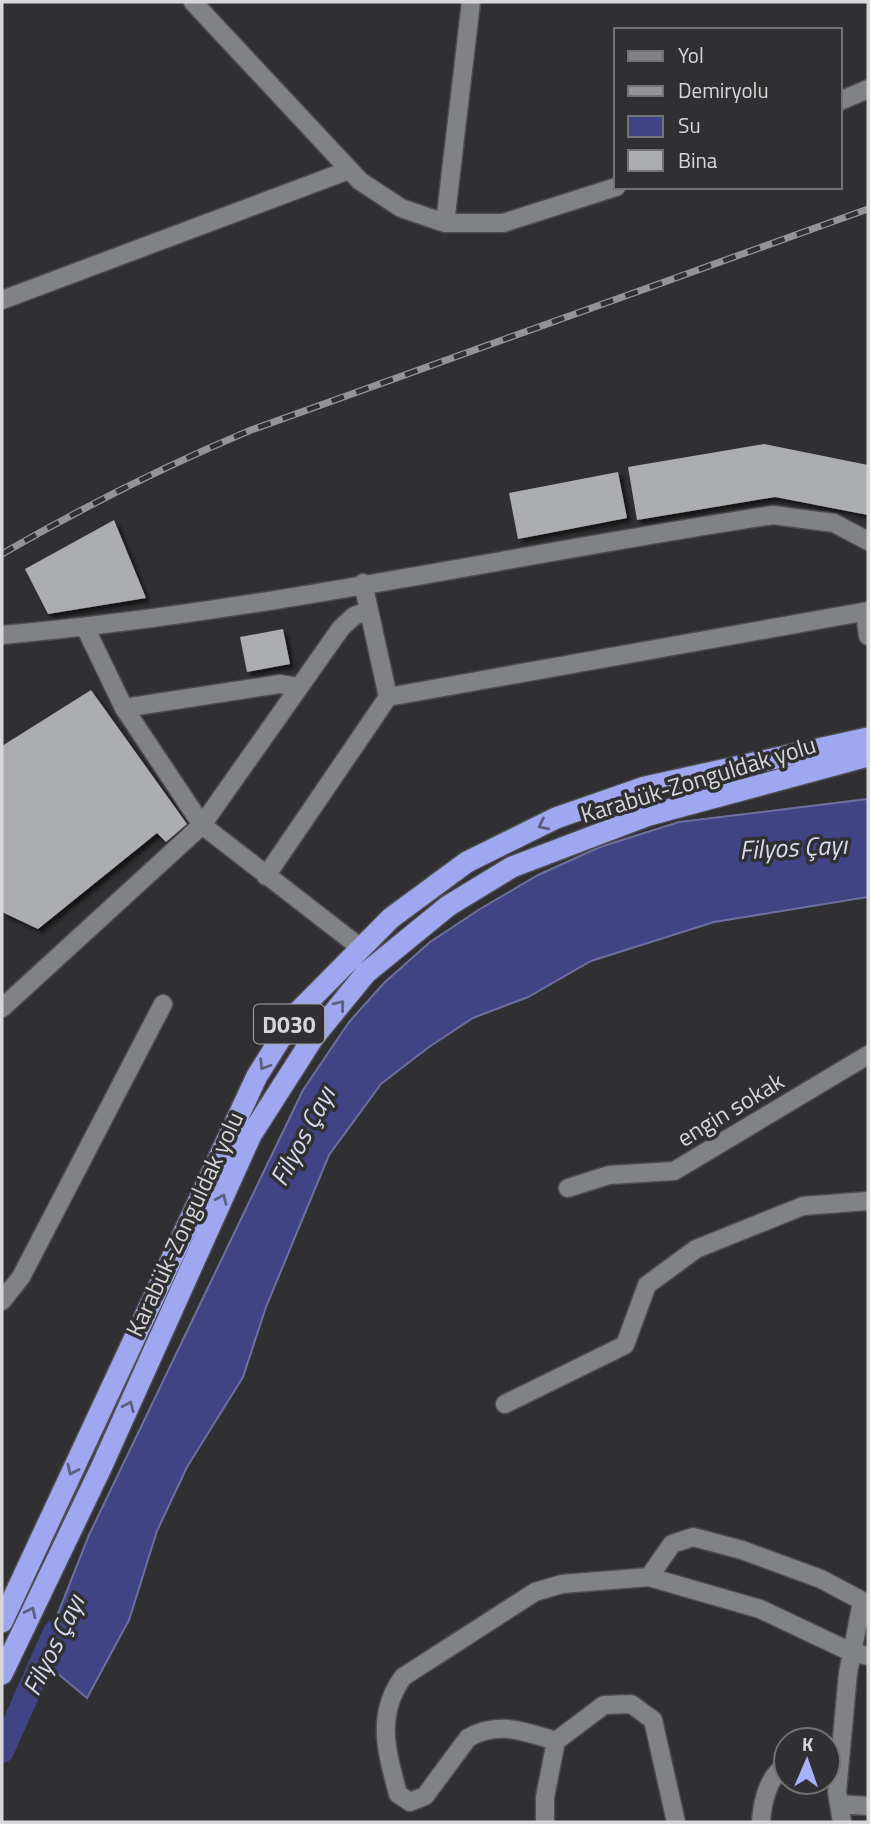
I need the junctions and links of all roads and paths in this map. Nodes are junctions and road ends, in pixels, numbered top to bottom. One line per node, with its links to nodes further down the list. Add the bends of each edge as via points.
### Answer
1 (193, 2): 5 (street)
2 (471, 2): 7 (street)
3 (868, 89): 4 (street)
4 (842, 100)
5 (349, 170): 7 (street, via 386,200); 8 (street)
6 (614, 188): 7 (street, via 503,223)
7 (445, 223)
8 (2, 300)
9 (868, 541): 10 (street, via 834,523 773,515)
10 (363, 583): 11 (street); 13 (street)
11 (369, 610): 16 (street, via 341,628); 17 (street)
12 (867, 611): 15 (street); 17 (street)
13 (85, 627): 14 (street); 18 (street)
14 (2, 635)
15 (868, 636)
16 (299, 687): 18 (street, via 280,684); 21 (street)
17 (388, 696): 22 (street)
18 (124, 708): 21 (street)
19 (868, 737): 23 (highway, Karabük-Zonguldak yolu / D030, one-way to 23, via 645,787 556,818 467,862 391,918)
20 (868, 756): 35 (highway, Karabük-Zonguldak yolu / D030, one-way to 20, via 251,1135 313,1038 366,973 448,906 512,867 649,816)
21 (202, 825): 22 (street); 25 (street)
22 (266, 876): 23 (street)
23 (361, 948): 33 (highway, Karabük-Zonguldak yolu / D030, one-way to 33, via 296,1014 257,1076)
24 (163, 1004): 29 (street, via 21,1277)
25 (2, 1008)
26 (868, 1055): 27 (street, engin sokak, via 674,1171 609,1175)
27 (568, 1188)
28 (868, 1201): 30 (street, via 803,1206 696,1249 647,1285 625,1345)
29 (2, 1301)
30 (505, 1404)
31 (649, 1577): 32 (street, via 672,1544 693,1537 821,1578); 34 (street, via 760,1609); 37 (street, via 562,1584 521,1599 403,1677 385,1715 385,1741 398,1794 410,1802 425,1796 475,1734 507,1728)
32 (865, 1603): 34 (street)
33 (2, 1622)
34 (860, 1654): 36 (street)
35 (2, 1674)
36 (842, 1734)
37 (556, 1741): 42 (street); 43 (street, via 604,1705 631,1704 653,1720)
38 (772, 1781): 44 (street)
39 (838, 1796): 40 (street)
40 (839, 1804): 41 (street); 45 (street)
41 (868, 1806)
42 (545, 1822)
43 (676, 1822)
44 (761, 1822)
45 (842, 1822)

